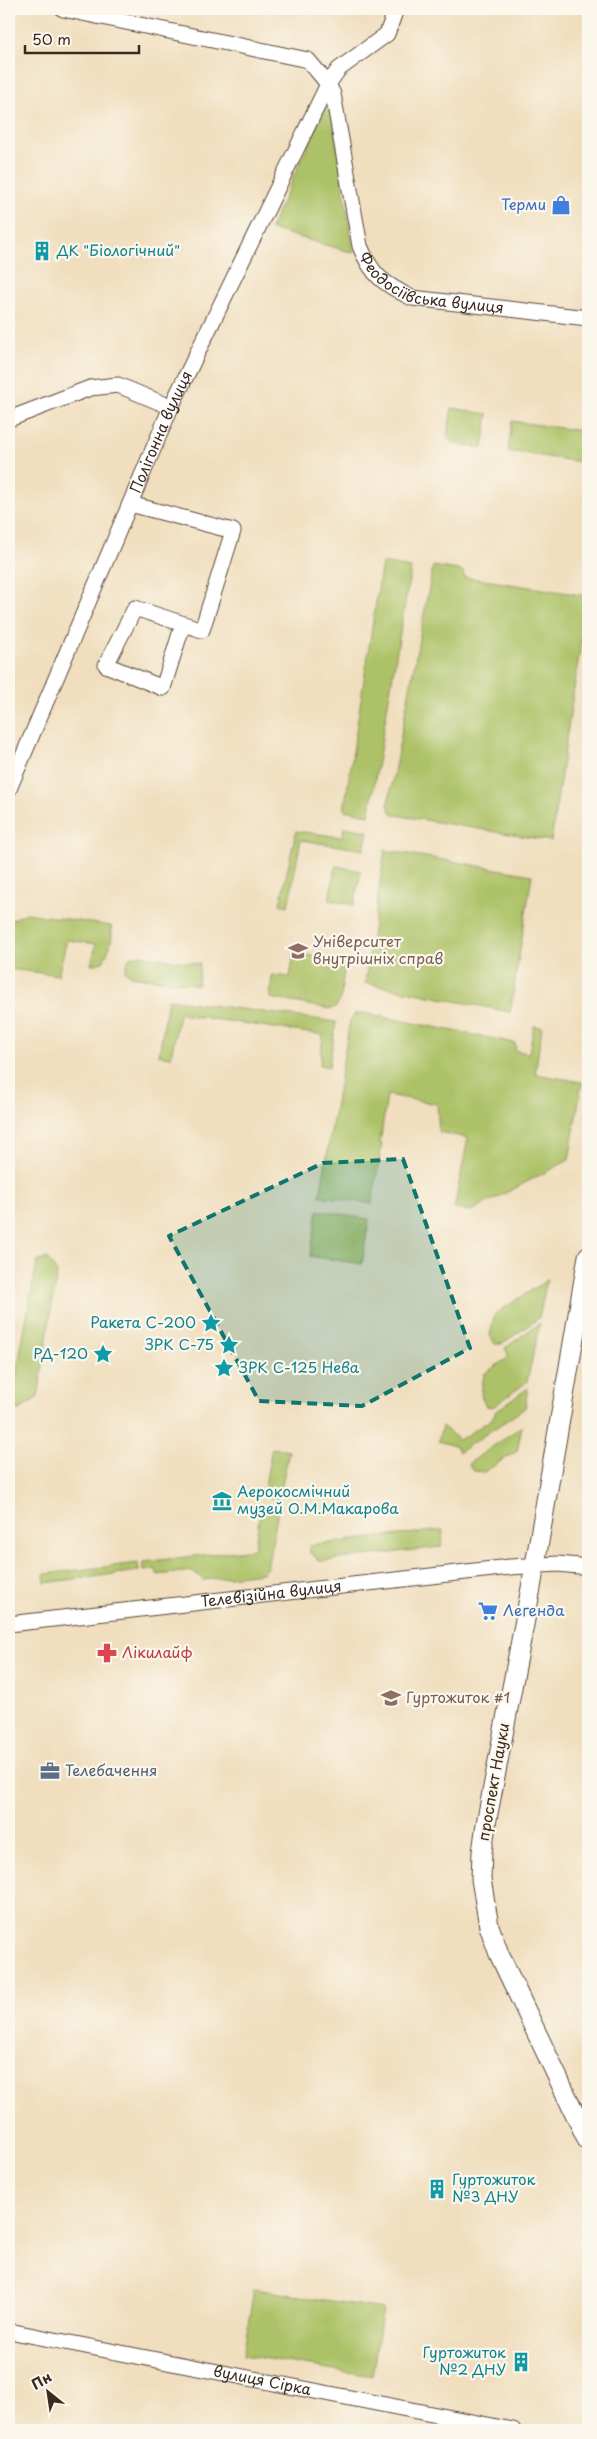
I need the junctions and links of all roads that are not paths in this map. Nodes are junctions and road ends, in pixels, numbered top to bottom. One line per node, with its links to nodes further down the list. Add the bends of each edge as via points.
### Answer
1 (63, 9): 3 (street, via 308,60)
2 (396, 9): 3 (street, Полігонна вулиця, via 387,34 339,69)
3 (328, 84): 4 (street, Феодосіївська вулиця, via 338,113 360,246 368,267 391,288 412,298); 5 (street, Полігонна вулиця)
4 (588, 318)
5 (171, 407): 6 (street, via 118,385 90,388); 7 (street, Полігонна вулиця)
6 (9, 419)
7 (130, 504): 8 (street, via 233,531 202,630); 9 (street, Полігонна вулиця)
8 (183, 624): 8 (street, via 135,608 106,665 163,688)
9 (9, 789)
10 (588, 1256): 11 (main road, проспект Науки)
11 (584, 1303): 12 (main road, проспект Науки)
12 (534, 1565): 13 (street, Телевізійна вулиця); 14 (street, Телевізійна вулиця); 15 (main road, проспект Науки, via 486,1824 482,1886 485,1913 500,1954)
13 (588, 1567)
14 (9, 1624)
15 (588, 2142)
16 (9, 2331): 17 (street, вулиця Сірка)
17 (513, 2430)

